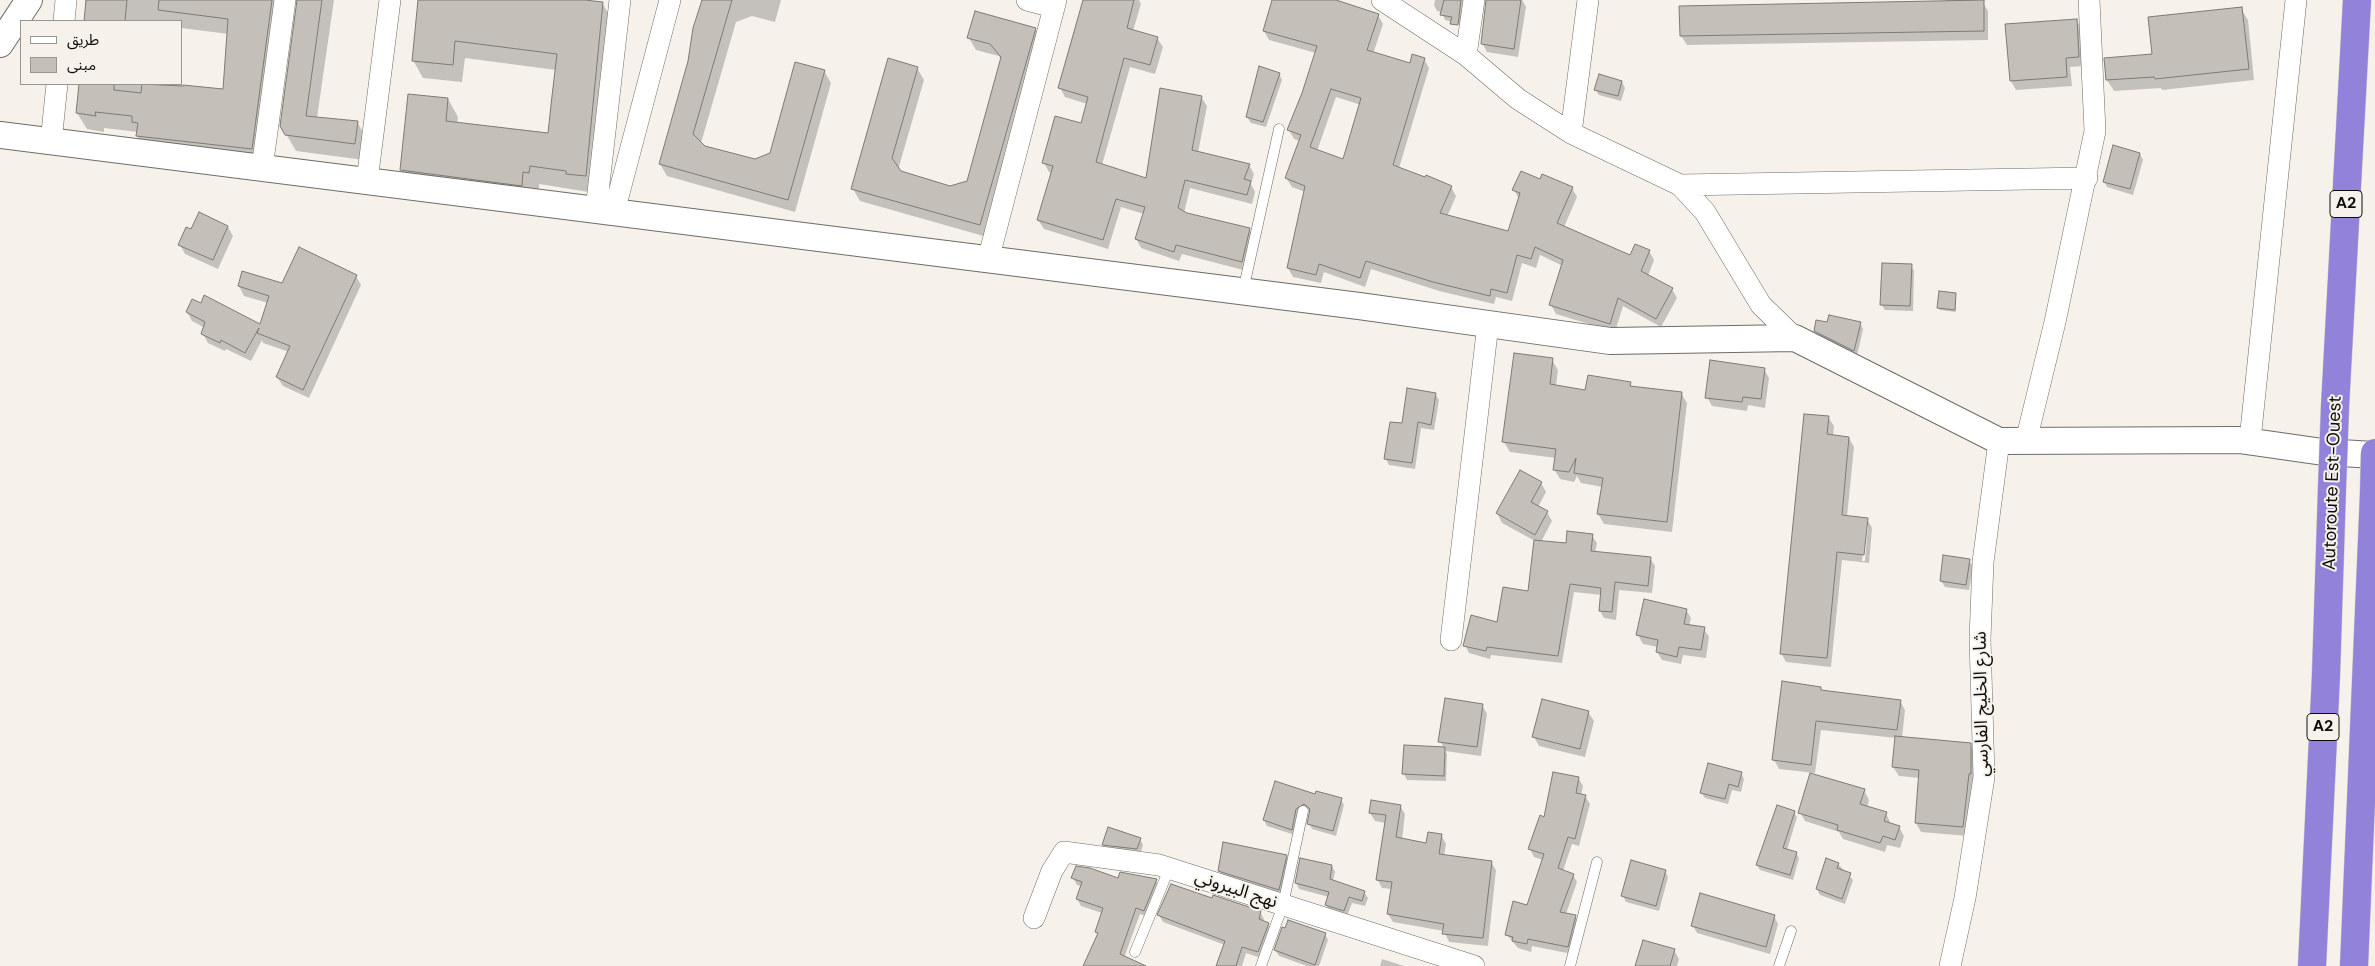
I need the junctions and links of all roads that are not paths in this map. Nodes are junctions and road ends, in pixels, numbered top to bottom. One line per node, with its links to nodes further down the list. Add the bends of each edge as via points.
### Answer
1 (29, 0): 16 (street)
2 (66, 0): 15 (street)
3 (286, 0): 23 (street)
4 (390, 0): 25 (street)
5 (620, 0): 27 (street)
6 (670, 0): 27 (street)
7 (1027, 0): 14 (street)
8 (1382, 0): 17 (street)
9 (1474, 0): 17 (street)
10 (1588, 0): 20 (street)
11 (2089, 0): 24 (street, via 2095,131)
12 (2296, 0): 32 (street)
13 (2357, 0): 50 (highway, Autoroute Est-Ouest / A2, bridge, via 2335,407)
14 (1055, 4): 28 (street)
15 (64, 20)
16 (0, 44)
17 (1466, 55): 20 (street, via 1518,99)
18 (57, 85): 22 (street)
19 (1279, 128): 29 (lane)
20 (1571, 133): 26 (street)
21 (0, 135): 22 (street)
22 (51, 142): 23 (street)
23 (262, 168): 25 (street)
24 (2087, 178): 26 (street); 34 (street)
25 (367, 182): 27 (street)
26 (1680, 185): 31 (street, via 1705,212 1761,305)
27 (605, 211): 28 (street)
28 (988, 260): 29 (street)
29 (1243, 292): 30 (street)
30 (1488, 324): 31 (street, via 1610,341); 37 (street)
31 (1795, 338): 33 (street)
32 (2250, 440): 34 (street); 35 (street, via 2323,452)
33 (1999, 441): 34 (street); 49 (street, شارع الخليج الفارسي, via 1983,562 1980,629 1984,777 1965,898)
34 (2026, 441)
35 (2375, 454): 36 (highway, A2, bridge)
36 (2374, 493): 51 (highway, A2)
37 (1451, 640)
38 (1303, 811): 41 (lane)
39 (1597, 862): 47 (lane)
40 (1169, 868): 41 (street, نهج البيروني); 42 (street, نهج البيروني, via 1064,852 1052,871); 44 (lane)
41 (1283, 905): 45 (lane); 46 (street, نهج البيروني)
42 (1034, 918)
43 (1791, 931): 48 (lane)
44 (1135, 952)
45 (1261, 966)
46 (1474, 966)
47 (1570, 966)
48 (1779, 966)
49 (1950, 966)
50 (2312, 966)
51 (2354, 966)

